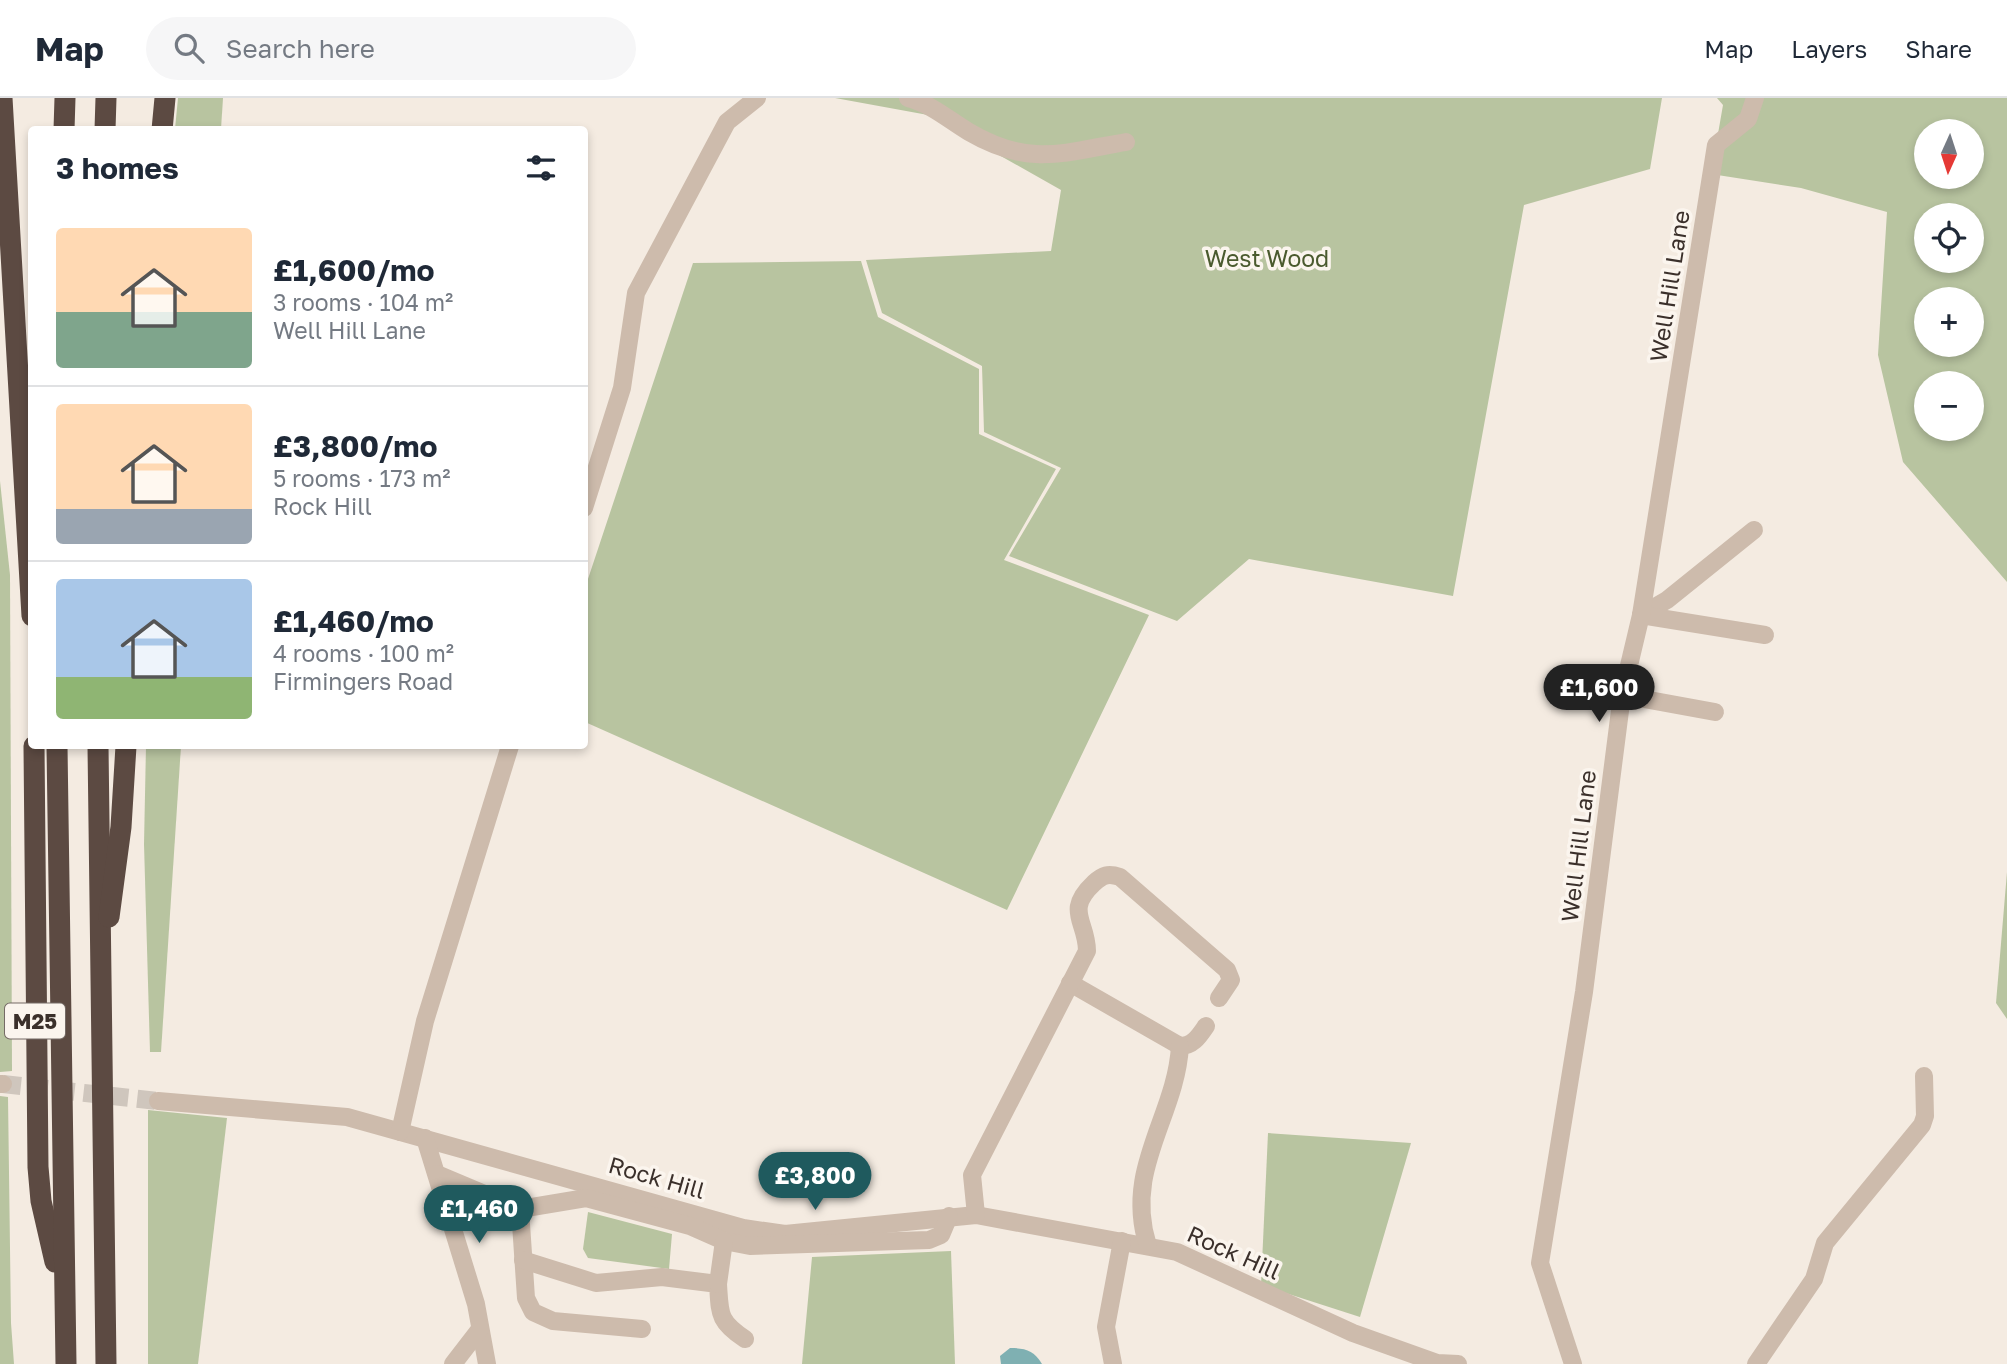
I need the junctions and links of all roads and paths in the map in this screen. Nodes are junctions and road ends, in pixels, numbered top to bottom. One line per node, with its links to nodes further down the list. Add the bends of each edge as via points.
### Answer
1 (2, 98): 14 (highway)
2 (65, 98): 8 (highway)
3 (106, 98): 9 (highway)
4 (165, 98): 10 (highway)
5 (757, 98): 12 (street, via 727,122 636,293 621,388)
6 (908, 98): 11 (street, via 1013,153 1046,156)
7 (1755, 98): 15 (street, Well Hill Lane, via 1748,119 1716,145)
8 (64, 126)
9 (105, 126)
10 (162, 126)
11 (1126, 142)
12 (588, 495)
13 (1754, 530): 15 (street, via 1667,600)
14 (28, 547)
15 (1641, 615): 16 (street); 17 (street, Well Hill Lane)
16 (1765, 635)
17 (1622, 695): 18 (street); 52 (street, Well Hill Lane, via 1584,992 1540,1263)
18 (1715, 712)
19 (34, 749): 42 (highway, M25, via 38,1167 43,1211)
20 (57, 749): 42 (highway, M25)
21 (98, 749): 24 (highway)
22 (127, 749): 24 (highway, via 120,840)
23 (509, 749): 31 (street, via 425,1021)
24 (100, 983): 47 (highway)
25 (1070, 983): 26 (street, via 1087,951 1077,908 1088,889 1111,874 1120,877 1231,975); 28 (street); 35 (street, via 972,1175)
26 (1219, 998)
27 (1206, 1026): 28 (street, via 1187,1046)
28 (1180, 1046): 39 (street, via 1177,1074 1155,1132 1139,1203)
29 (1924, 1076): 53 (street, via 1922,1125 1825,1243 1814,1279)
30 (158, 1101): 31 (street, Rock Hill, via 347,1117)
31 (400, 1132): 32 (street, Rock Hill)
32 (425, 1138): 33 (street); 36 (street, Rock Hill, via 743,1228 785,1234)
33 (437, 1174): 34 (street); 43 (street)
34 (520, 1209): 37 (street, via 586,1198 690,1226); 40 (street)
35 (976, 1215): 36 (street, Rock Hill); 38 (street, Rock Hill)
36 (949, 1216): 37 (street, via 941,1235 929,1240 771,1248)
37 (724, 1241): 41 (street)
38 (1122, 1241): 39 (street, Rock Hill); 50 (street, via 1107,1327)
39 (1148, 1246): 51 (street, Rock Hill, via 1177,1252 1353,1333 1437,1363)
40 (523, 1260): 41 (street, via 596,1283 662,1277); 44 (street, via 526,1298 540,1318)
41 (718, 1284): 45 (street, via 720,1316)
42 (64, 1294): 46 (highway, M25)
43 (481, 1329): 48 (street); 49 (street)
44 (642, 1329)
45 (745, 1339)
46 (66, 1364)
47 (106, 1364)
48 (453, 1364)
49 (487, 1364)
50 (1113, 1364)
51 (1458, 1364)
52 (1573, 1364)
53 (1756, 1364)

